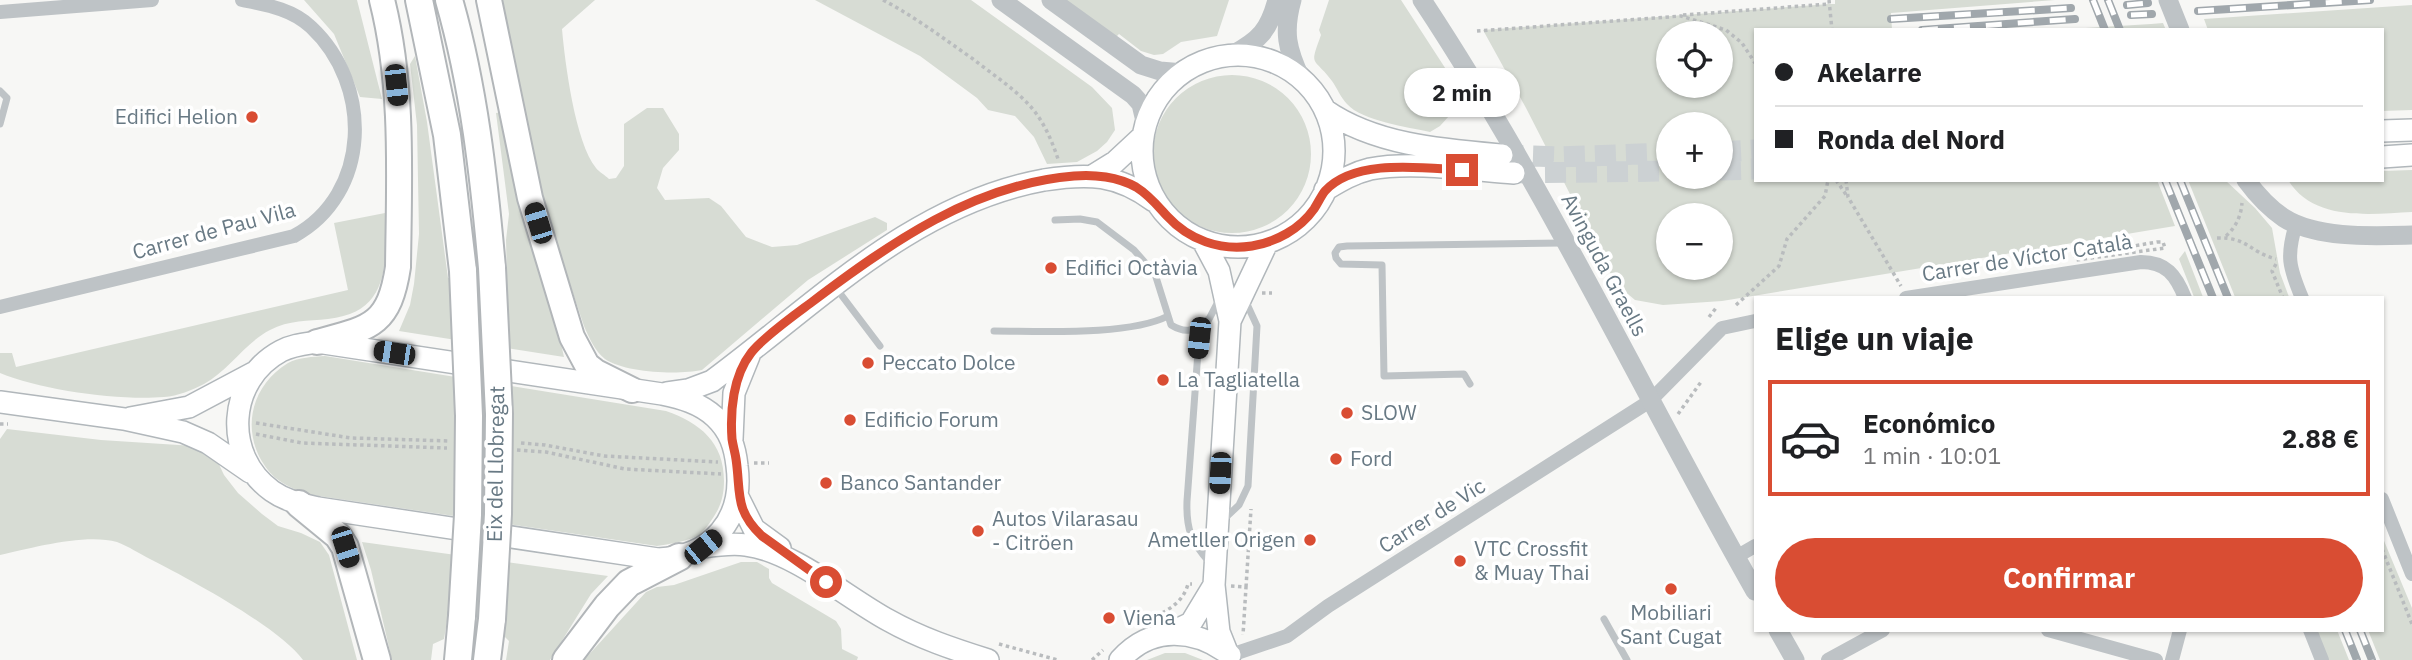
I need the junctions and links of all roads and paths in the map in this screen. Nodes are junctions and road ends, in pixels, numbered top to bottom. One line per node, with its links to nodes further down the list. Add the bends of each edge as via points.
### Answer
1 (152, 0): 16 (street)
2 (242, 0): 65 (street, Carrer de Pau Vila, via 278,7 310,26 338,60 352,95 355,125 350,164 342,188 327,210 294,236)
3 (382, 0): 70 (highway, via 398,104 398,267 394,290 379,319)
4 (419, 0): 107 (highway, Eix del Llobregat, bridge, via 447,135 463,271 470,416)
5 (449, 0): 21 (highway)
6 (458, 0): 21 (highway)
7 (489, 0): 76 (highway, via 530,198 572,337 596,372)
8 (883, 0): 35 (path, via 955,46 1030,106 1044,126)
9 (1001, 0): 29 (street, via 1133,95 1141,104)
10 (1051, 0): 24 (street, via 1141,65)
11 (1276, 0): 22 (street, via 1266,30)
12 (1292, 0): 25 (street, via 1287,47)
13 (1422, 0): 53 (street, Avinguda Graells)
14 (2168, 0): 19 (street, bridge)
15 (1829, 2): 17 (path); 18 (path)
16 (0, 12)
17 (1681, 16): 20 (path); 23 (path, via 1726,30)
18 (1832, 28)
19 (2179, 28)
20 (1477, 31)
21 (459, 33): 108 (highway, Eix del Llobregat, bridge, via 484,185 499,414 498,514)
22 (1232, 55): 24 (main road); 25 (main road, via 1269,60)
23 (1754, 61)
24 (1183, 73): 29 (main road, via 1160,95)
25 (1301, 79): 27 (main road)
26 (0, 91): 28 (lane, via 7,98)
27 (1325, 110): 32 (main road, via 1353,127 1397,140); 42 (main road, via 1334,149)
28 (0, 124)
29 (1144, 129): 37 (main road, via 1115,162); 44 (main road, via 1143,170)
30 (2412, 130): 31 (main road)
31 (2384, 131)
32 (1502, 155)
33 (2412, 155): 34 (main road)
34 (2384, 157)
35 (1060, 166)
36 (1514, 173): 42 (main road, via 1373,169)
37 (1094, 175): 44 (main road, via 1135,187); 57 (main road, via 1029,183 974,200 932,221)
38 (1828, 182): 64 (path, via 1825,195 1787,239 1779,266)
39 (1837, 182): 43 (path)
40 (1846, 182): 43 (path)
41 (2247, 182): 47 (street, via 2260,199)
42 (1325, 190): 52 (main road, via 1302,223)
43 (1848, 197): 60 (path)
44 (1156, 202): 51 (main road, via 1180,229)
45 (2242, 202): 50 (path, via 2241,213)
46 (1055, 220): 66 (lane, via 1097,222 1122,240 1154,274)
47 (2296, 223): 48 (street, via 2339,235); 56 (street)
48 (2412, 235)
49 (2217, 238): 50 (path)
50 (2224, 238): 56 (path, via 2234,237 2273,258)
51 (1203, 241): 52 (main road, via 1234,247); 58 (main road, via 1219,271)
52 (1267, 243): 58 (main road)
53 (1567, 243): 75 (lane, via 1339,247 1335,253 1341,264 1382,265 1384,376 1464,374); 78 (street, Avinguda Graells)
54 (2141, 244): 55 (path, via 2163,242)
55 (2165, 248)
56 (2288, 258): 63 (street)
57 (834, 285): 71 (lane); 72 (main road)
58 (1243, 293): 59 (path); 67 (main road); 87 (lane, via 1257,326 1248,486 1239,505)
59 (1272, 293)
60 (1906, 296)
61 (1914, 296): 62 (street, Carrer de Víctor Català, via 2141,262 2169,269)
62 (2184, 296)
63 (2301, 296)
64 (1736, 305)
65 (0, 307)
66 (1168, 316): 67 (lane, via 1171,325 1182,331); 69 (lane, via 1154,323 1100,330)
67 (1220, 319): 87 (main road); 94 (lane, via 1199,338 1187,523)
68 (1754, 321): 78 (street, via 1723,328)
69 (994, 331)
70 (317, 342): 73 (main road, via 280,352); 76 (main road)
71 (880, 346)
72 (751, 352): 77 (main road, via 712,381); 82 (main road, via 734,393)
73 (257, 371): 81 (main road, via 189,407); 83 (main road, via 244,391 237,430 240,448)
74 (1701, 382): 80 (path)
75 (1470, 384)
76 (632, 390): 77 (main road)
77 (662, 394): 82 (main road, via 700,405 721,422)
78 (1650, 401): 91 (street, Avinguda Graells); 105 (street, Carrer de Vic, via 1287,636)
79 (0, 402): 81 (main road)
80 (1678, 416)
81 (124, 419): 83 (main road, via 197,438)
82 (732, 441): 84 (main road)
83 (255, 475): 85 (main road, via 272,491)
84 (738, 498): 89 (main road, via 722,530); 92 (main road, via 754,529)
85 (299, 503): 89 (main road, via 642,557 658,559); 106 (highway, via 345,547)
86 (2384, 504): 93 (street)
87 (1217, 525): 94 (main road)
88 (1754, 547): 91 (street)
89 (691, 552): 92 (main road, via 746,545); 109 (highway, via 623,588)
90 (2384, 554): 97 (path)
91 (1736, 557): 95 (street, Avinguda Graells)
92 (806, 569): 104 (main road, via 911,632 947,648)
93 (2412, 574)
94 (1214, 577): 103 (main road, via 1191,623); 105 (main road, via 1223,648); 105 (path, via 1246,587)
95 (1754, 589)
96 (1604, 619): 112 (lane)
97 (2412, 624)
98 (1778, 632): 113 (street)
99 (1879, 632): 114 (street)
100 (2055, 632): 115 (street)
101 (2179, 632): 116 (street)
102 (2311, 632): 117 (street)
103 (1169, 633): 105 (main road, via 1198,637); 111 (main road, via 1149,638)
104 (993, 652): 110 (path)
105 (1236, 654)
106 (377, 660)
107 (458, 660)
108 (487, 660)
109 (566, 660)
110 (1058, 660)
111 (1120, 660)
112 (1627, 660)
113 (1795, 660)
114 (1828, 660)
115 (2156, 660)
116 (2172, 660)
117 (2322, 660)

